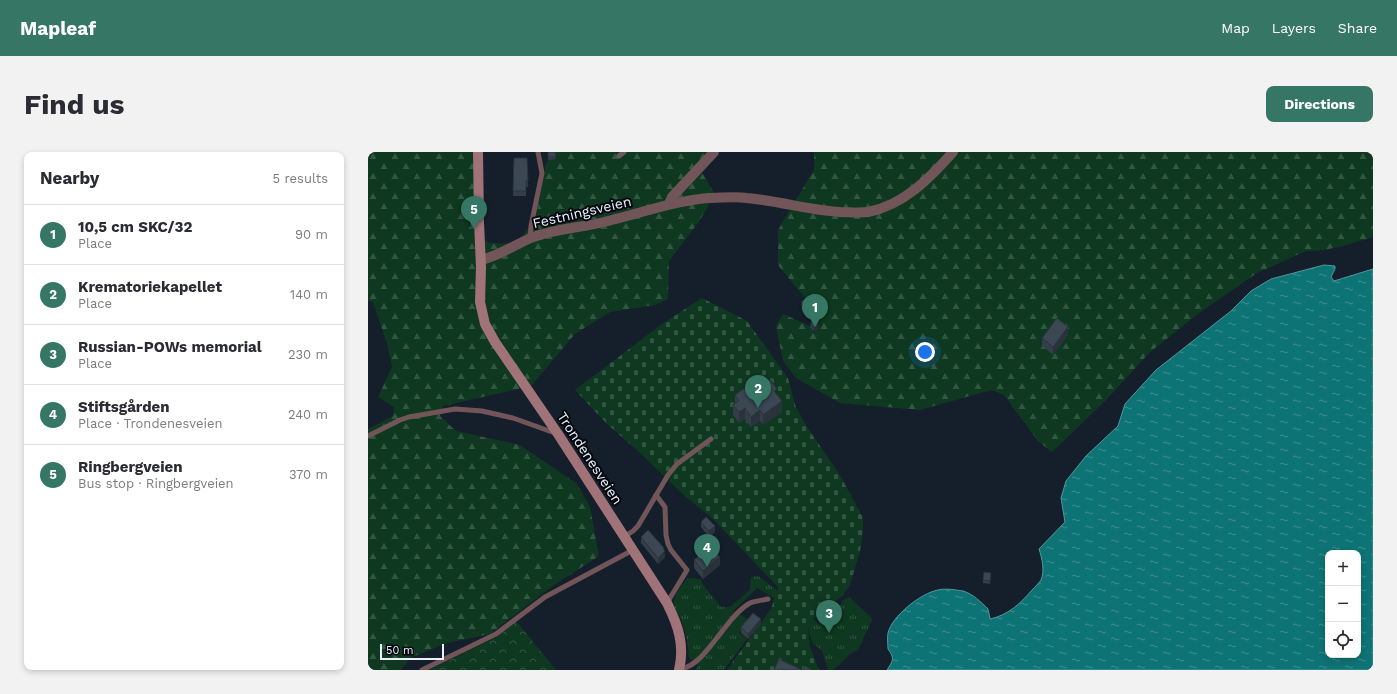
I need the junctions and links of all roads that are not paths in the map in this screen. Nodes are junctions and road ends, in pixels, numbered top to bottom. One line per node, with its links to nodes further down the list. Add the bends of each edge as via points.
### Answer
1 (478, 152): 7 (main road, Trondenesveien)
2 (538, 152): 6 (lane, via 542,173 530,226)
3 (714, 152): 5 (street, via 672,197)
4 (953, 152): 5 (street, Festningsveien, via 928,179 905,196 868,212 826,211 747,197 707,198)
5 (669, 204): 6 (street, Festningsveien, via 606,222)
6 (530, 238): 7 (street, Festningsveien, via 491,258)
7 (481, 260): 8 (main road, Trondenesveien, via 480,302 485,324)
8 (558, 434): 9 (lane, via 514,418 482,411 454,409 409,417); 12 (main road, Trondenesveien)
9 (368, 436)
10 (711, 439): 11 (lane, via 678,464)
11 (656, 495): 12 (lane, via 638,526); 15 (lane, via 665,507 668,544 687,570)
12 (624, 537): 13 (main road, Trondenesveien)
13 (633, 550): 15 (main road, Trondenesveien); 16 (lane, via 545,597 496,634)
14 (768, 599): 17 (lane, via 751,603 741,610 695,663)
15 (667, 603): 17 (main road, Trondenesveien, via 680,636)
16 (422, 670)
17 (680, 670)

